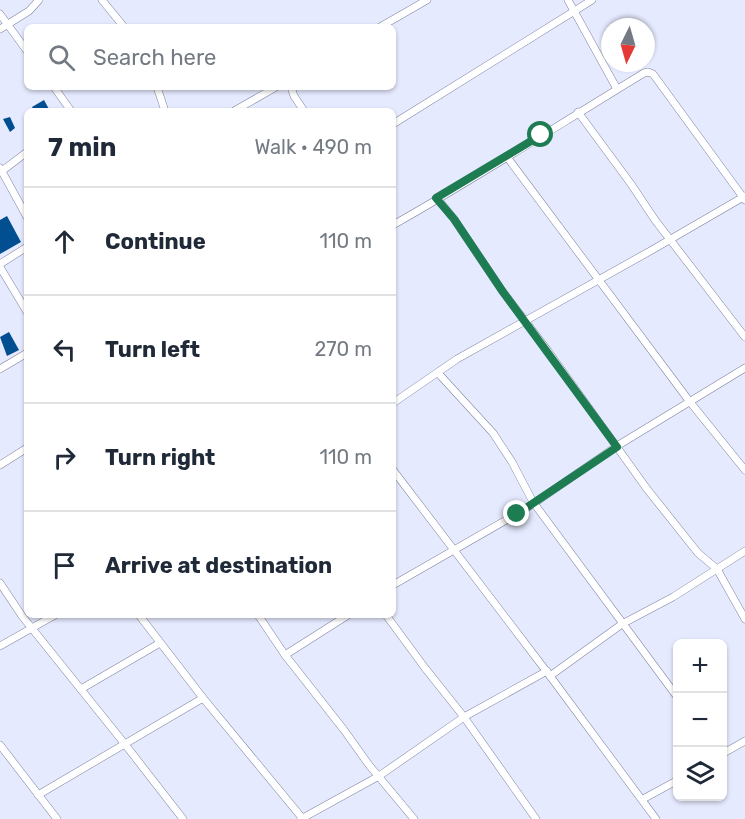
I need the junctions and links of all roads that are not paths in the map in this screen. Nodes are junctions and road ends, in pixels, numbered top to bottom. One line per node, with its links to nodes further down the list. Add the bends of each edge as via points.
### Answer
1 (39, 0): 10 (street)
2 (102, 0): 8 (street)
3 (427, 0): 9 (street)
4 (568, 0): 6 (street)
5 (592, 0): 6 (street)
6 (575, 11): 12 (street); 22 (street)
7 (0, 14): 10 (street)
8 (122, 24)
9 (385, 24)
10 (3, 27): 11 (street)
11 (24, 48)
12 (617, 89): 21 (street); 27 (street, via 644,73 653,74)
13 (56, 90): 17 (street)
14 (158, 90): 18 (street)
15 (271, 90): 19 (street)
16 (292, 90): 20 (street)
17 (69, 108)
18 (164, 108)
19 (239, 108)
20 (302, 108)
21 (578, 112): 24 (street); 30 (street)
22 (396, 122)
23 (24, 154): 25 (street)
24 (507, 158): 26 (street); 33 (street)
25 (1, 170): 28 (street)
26 (436, 198): 29 (street); 35 (street)
27 (744, 198): 30 (street)
28 (24, 211)
29 (396, 223)
30 (670, 239): 33 (street); 36 (street)
31 (24, 249): 32 (street)
32 (0, 265): 34 (street)
33 (598, 280): 35 (street); 42 (street)
34 (24, 307)
35 (525, 322): 40 (street); 43 (street)
36 (745, 337)
37 (24, 355): 39 (street)
38 (745, 368): 42 (street)
39 (0, 369)
40 (438, 373): 41 (street); 48 (street, via 493,433)
41 (396, 401)
42 (690, 402): 43 (street); 46 (street)
43 (617, 447): 48 (street); 51 (street, via 698,553)
44 (24, 450): 45 (street)
45 (0, 465)
46 (745, 470)
47 (396, 474): 49 (street)
48 (534, 502): 49 (street); 62 (street)
49 (454, 548): 53 (street); 67 (street)
50 (745, 551): 51 (street)
51 (717, 569): 61 (street); 62 (street)
52 (0, 583): 54 (street)
53 (396, 583)
54 (24, 618)
55 (24, 618): 63 (street)
56 (50, 618): 63 (street)
57 (140, 618): 64 (street)
58 (260, 618): 66 (street)
59 (343, 618): 66 (street)
60 (388, 618): 71 (street)
61 (745, 619)
62 (622, 624): 67 (street); 69 (street)
63 (32, 629): 65 (street); 68 (street)
64 (160, 643): 68 (street); 70 (street)
65 (0, 646)
66 (285, 655): 76 (street)
67 (549, 674): 71 (street); 79 (street)
68 (81, 689): 73 (street)
69 (674, 693)
70 (203, 698): 73 (street); 82 (street)
71 (464, 717): 76 (street); 84 (street)
72 (745, 741): 75 (street)
73 (124, 743): 78 (street); 81 (street)
74 (0, 745): 78 (street)
75 (727, 752)
76 (379, 776): 82 (street); 83 (street)
77 (673, 783): 79 (street)
78 (38, 795): 80 (street)
79 (643, 799): 85 (street)
80 (57, 819)
81 (183, 819)
82 (302, 819)
83 (414, 819)
84 (536, 819)
85 (656, 819)

